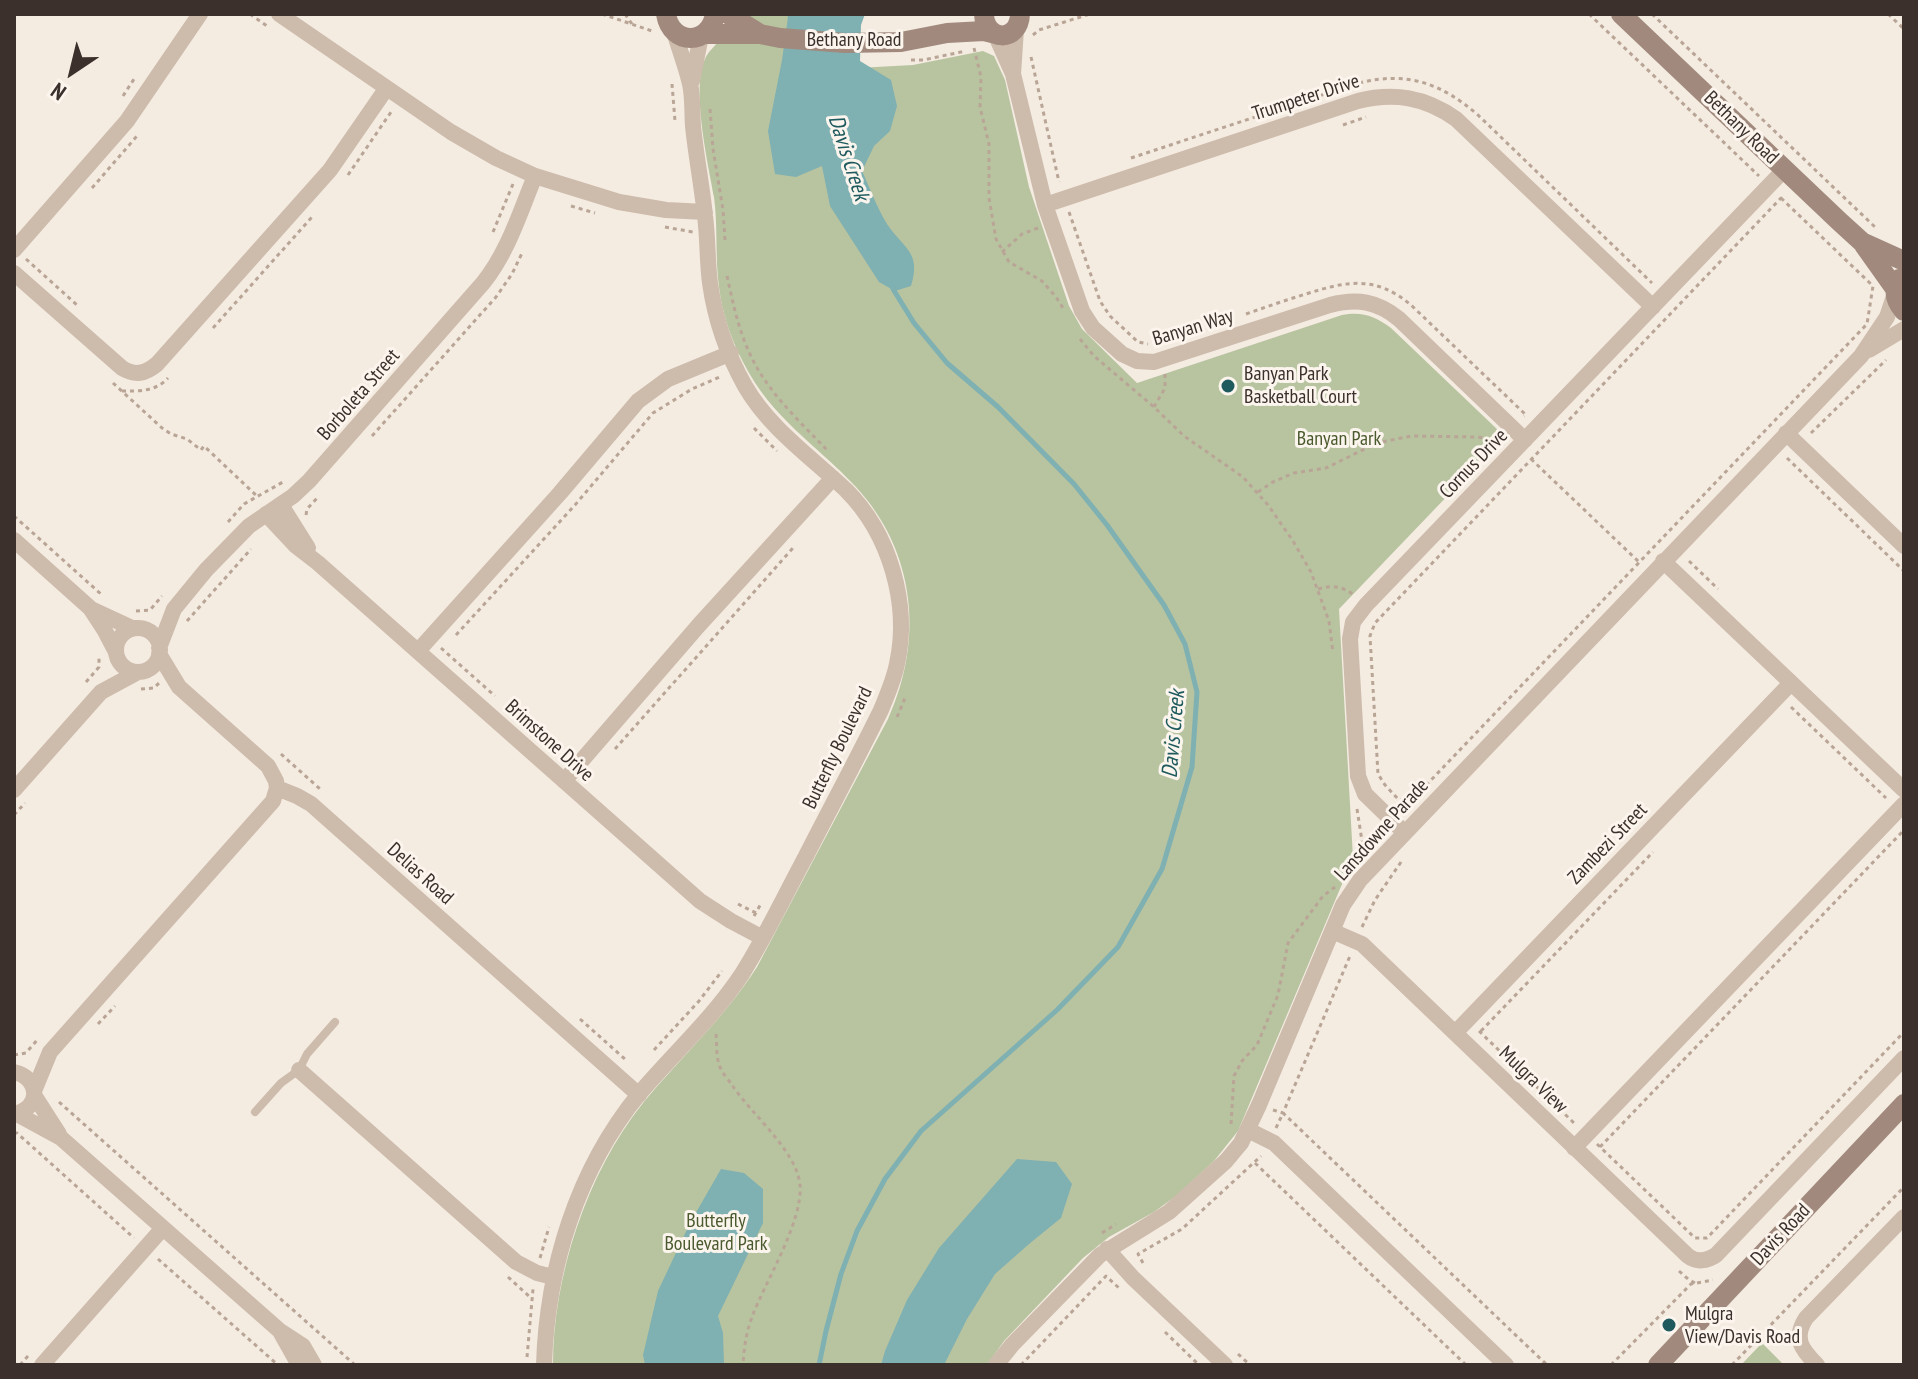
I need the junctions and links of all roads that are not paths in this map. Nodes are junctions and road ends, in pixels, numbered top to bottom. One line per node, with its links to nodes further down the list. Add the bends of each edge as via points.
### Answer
1 (200, 14): 20 (street, via 127,121)
2 (279, 14): 14 (street)
3 (715, 14): 11 (street)
4 (728, 14): 10 (street, Bethany Road)
5 (1037, 14): 9 (street)
6 (1621, 14): 15 (street, Bethany Road)
7 (662, 23): 11 (street, Bethany Road, via 687,38); 13 (street, Butterfly Boulevard)
8 (984, 25): 9 (street, Bethany Road, via 1006,35); 10 (street, Bethany Road, via 968,22 947,33 901,42 845,43); 12 (street, Banyan Way)
9 (1021, 27): 12 (street, Banyan Way)
10 (760, 34): 11 (street, Bethany Road)
11 (702, 35): 13 (street, Butterfly Boulevard)
12 (1013, 74): 17 (street, Banyan Way)
13 (691, 87): 18 (street, Butterfly Boulevard)
14 (386, 89): 16 (street, via 470,144); 22 (street, via 339,159 145,372 122,368)
15 (1784, 170): 19 (street, Bethany Road); 24 (street, Cornus Drive)
16 (535, 176): 18 (street, via 619,202); 31 (street, Borboleta Street, via 492,272 309,481)
17 (1045, 205): 24 (street, Trumpeter Drive, via 1358,101 1388,95 1421,100 1456,119); 29 (street, Banyan Way, via 1082,311 1093,328 1129,358 1161,361 1330,305 1367,302 1399,319)
18 (698, 211): 26 (street, Butterfly Boulevard)
19 (1862, 242): 21 (street, Bethany Road); 23 (street, Bethany Road)
20 (14, 250)
21 (1904, 261)
22 (14, 273)
23 (1900, 292): 27 (street, Lansdowne Parade)
24 (1653, 307): 29 (street, Cornus Drive)
25 (1904, 329): 27 (street, Lansdowne Parade)
26 (722, 356): 30 (street, Butterfly Boulevard, via 765,414); 39 (street, via 668,379 638,401)
27 (1861, 356): 28 (street, Lansdowne Parade)
28 (1786, 433): 33 (street); 34 (street, Lansdowne Parade)
29 (1514, 435): 50 (street, Cornus Drive, via 1353,622 1358,776 1365,794)
30 (833, 478): 45 (street); 52 (street, Butterfly Boulevard, via 873,525 887,556 900,611 897,664 869,734)
31 (273, 509): 35 (street, Borboleta Street, via 249,526); 39 (street, Brimstone Drive, via 296,546)
32 (14, 540): 36 (street, via 90,608)
33 (1904, 546)
34 (1651, 565): 42 (street, via 1677,573); 50 (street, Lansdowne Parade)
35 (174, 609): 37 (street, Borboleta Street); 38 (street, Borboleta Street)
36 (113, 621): 37 (street); 40 (street)
37 (138, 628): 38 (street, via 156,638); 40 (street, via 120,638)
38 (159, 651): 41 (street, via 156,662); 43 (street)
39 (418, 651): 45 (street, Brimstone Drive)
40 (116, 653): 41 (street); 44 (street)
41 (139, 678): 43 (street); 44 (street)
42 (1791, 683): 48 (street); 54 (street, Zambezi Street)
43 (179, 687): 46 (street, via 268,766)
44 (101, 692): 47 (street)
45 (564, 781): 52 (street, Brimstone Drive, via 700,901)
46 (277, 788): 55 (street, via 273,801); 60 (street, Delias Road, via 311,804)
47 (14, 790)
48 (1904, 790)
49 (1901, 807): 66 (street)
50 (1404, 832): 51 (street, Lansdowne Parade, via 1360,880)
51 (1332, 931): 54 (street, Mulgra View, via 1362,944); 64 (street, Lansdowne Parade)
52 (755, 934): 60 (street, Butterfly Boulevard, via 742,972 722,1001)
53 (335, 1022): 57 (lane)
54 (1455, 1033): 66 (street, Mulgra View)
55 (50, 1052): 58 (street); 59 (street)
56 (1904, 1058): 66 (street, Mulgra View, via 1716,1255 1704,1260 1688,1256)
57 (299, 1070): 62 (lane); 70 (street, via 505,1253)
58 (14, 1072): 59 (street, via 28,1078)
59 (40, 1094): 63 (street); 65 (street)
60 (639, 1095): 70 (street, Butterfly Boulevard, via 593,1165)
61 (1904, 1104): 79 (street, Davis Road)
62 (255, 1112)
63 (16, 1114): 65 (street)
64 (1248, 1130): 69 (street, Lansdowne Parade, via 1226,1161 1180,1204); 78 (street, via 1270,1140)
65 (61, 1138): 68 (street)
66 (1574, 1148)
67 (1904, 1217): 80 (street, via 1801,1326 1802,1347)
68 (163, 1228): 71 (street); 73 (street)
69 (1101, 1244): 72 (street, via 1133,1278); 77 (street, Lansdowne Parade)
70 (545, 1275): 76 (street, Butterfly Boulevard)
71 (280, 1331): 74 (street); 75 (street, via 303,1346)
72 (1232, 1360)
73 (42, 1365)
74 (299, 1365)
75 (314, 1365)
76 (544, 1365)
77 (996, 1365)
78 (1506, 1365)
79 (1658, 1365)
80 (1817, 1365)

